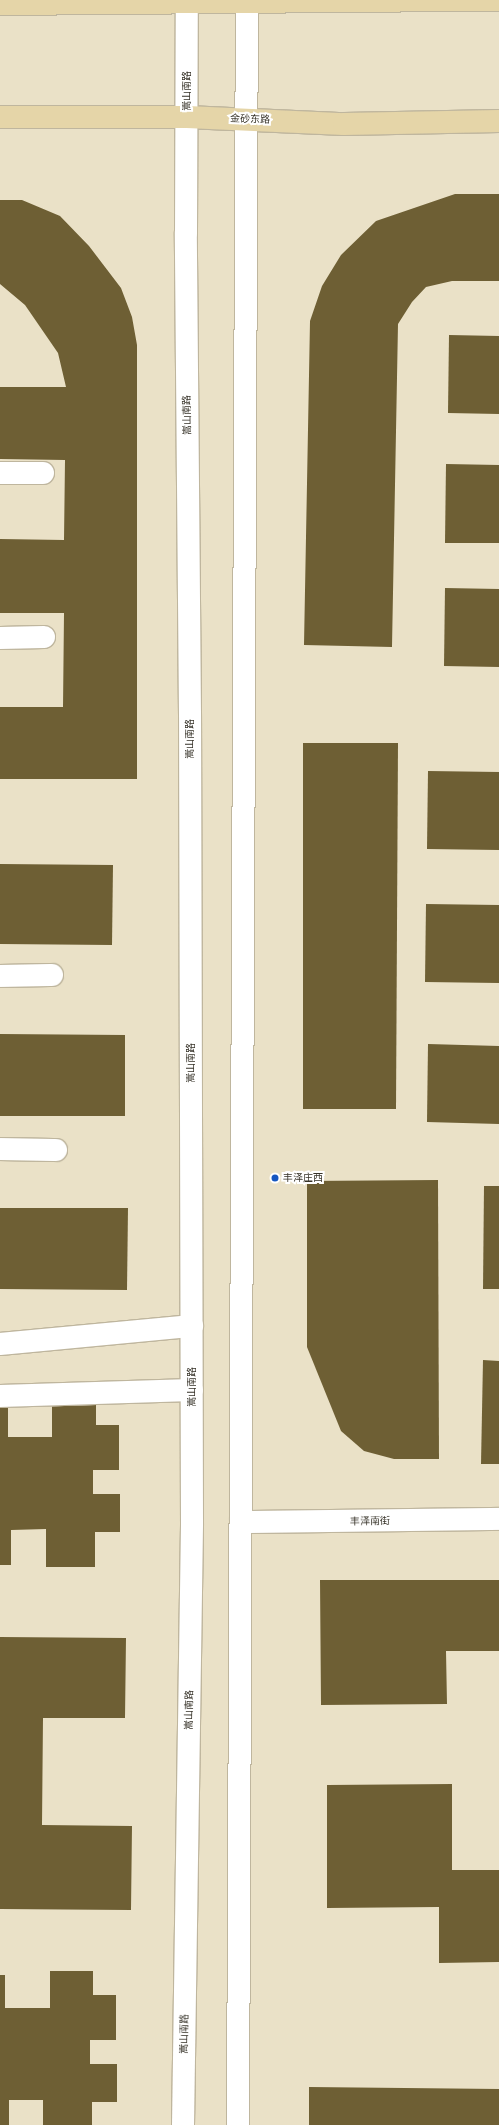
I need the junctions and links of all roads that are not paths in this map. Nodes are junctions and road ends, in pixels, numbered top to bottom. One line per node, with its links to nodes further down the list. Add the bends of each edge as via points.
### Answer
1 (499, 0): 3 (main road)
2 (187, 1): 3 (main road); 4 (main road); 6 (street, 嵩山南路)
3 (247, 1): 7 (street)
4 (0, 4)
5 (0, 117): 6 (main road, 金砂东路)
6 (187, 117): 7 (main road, 金砂东路); 17 (street, 嵩山南路)
7 (247, 119): 8 (main road, 金砂东路, via 344,124); 22 (street)
8 (499, 121)
9 (0, 473): 10 (street)
10 (43, 473)
11 (44, 637): 12 (street)
12 (0, 638)
13 (52, 975): 14 (street)
14 (0, 976)
15 (0, 1149): 16 (street)
16 (56, 1150)
17 (192, 1326): 18 (street); 19 (street, 嵩山南路)
18 (0, 1344)
19 (192, 1390): 20 (street); 23 (street, 嵩山南路)
20 (0, 1396)
21 (499, 1520): 22 (street, 丰泽南街)
22 (241, 1522): 24 (street)
23 (183, 2125)
24 (238, 2125)

